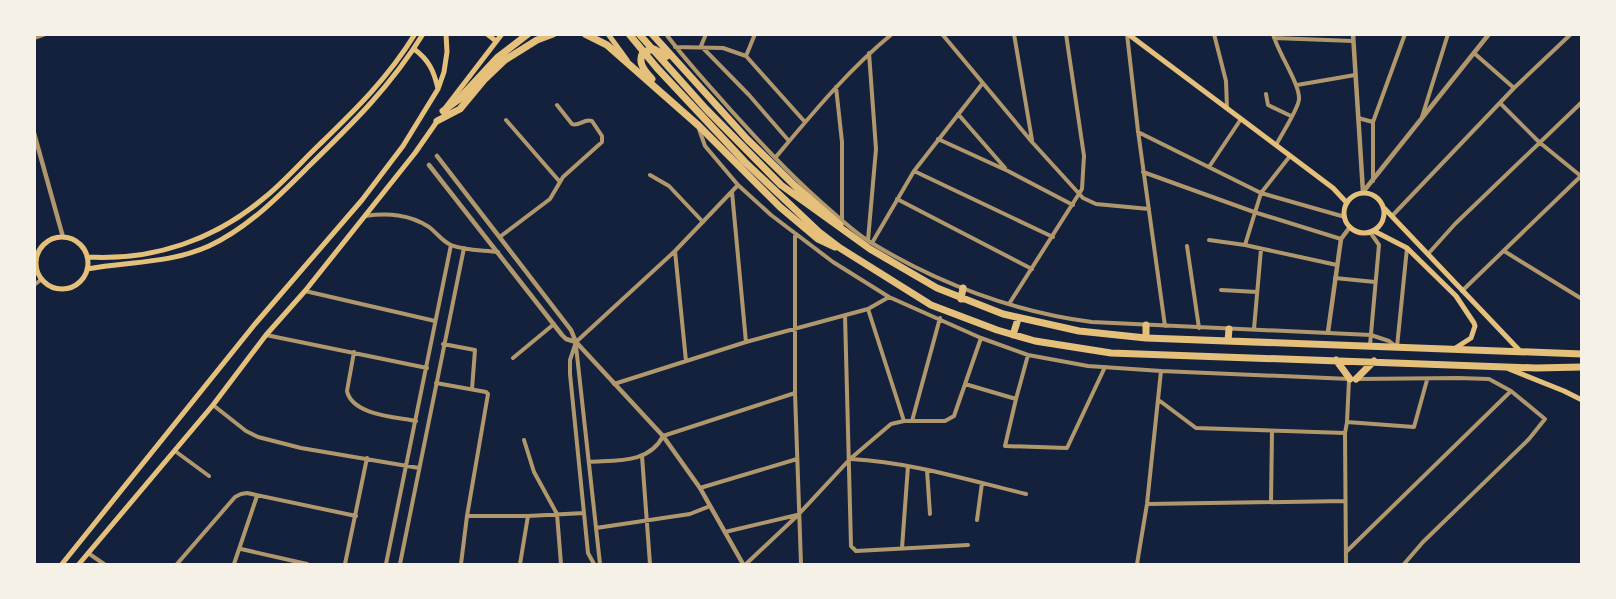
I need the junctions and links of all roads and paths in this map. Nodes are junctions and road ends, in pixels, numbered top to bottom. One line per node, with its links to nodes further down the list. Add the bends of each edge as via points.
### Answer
1 (45, 34): 29 (street)
2 (415, 34): 54 (main road, via 386,78)
3 (423, 34): 34 (main road)
4 (446, 34): 47 (main road, via 447,52)
5 (487, 34): 30 (main road)
6 (502, 34): 30 (main road)
7 (528, 34): 55 (highway, via 498,57)
8 (553, 34): 63 (highway, via 505,60 460,109)
9 (585, 34): 39 (highway, via 607,45)
10 (608, 34): 39 (main road)
11 (629, 34): 120 (highway, via 776,192)
12 (639, 34): 110 (highway, via 781,185)
13 (652, 34): 38 (highway)
14 (666, 34): 33 (street)
15 (706, 34): 32 (street)
16 (755, 34): 37 (street)
17 (892, 34): 35 (street)
18 (942, 34): 43 (street)
19 (1014, 34): 71 (street)
20 (1066, 34): 91 (street, via 1084,156)
21 (1128, 34): 53 (main road); 67 (street)
22 (1214, 34): 53 (street, via 1226,81)
23 (1353, 34): 31 (street)
24 (1406, 34): 65 (street)
25 (1448, 34): 60 (street)
26 (1489, 34): 36 (street)
27 (1571, 34): 46 (street)
28 (1274, 36): 31 (street); 44 (street)
29 (34, 38)
30 (496, 41): 55 (main road)
31 (1353, 41): 41 (street)
32 (701, 46): 33 (street); 37 (street); 70 (street)
33 (675, 47): 40 (street)
34 (414, 49): 47 (main road, via 430,64); 56 (main road)
35 (869, 53): 45 (street); 115 (street, via 876,149)
36 (1474, 53): 46 (street); 60 (street)
37 (746, 56): 64 (street)
38 (674, 61): 42 (highway); 49 (highway, via 654,49 641,55 642,66)
39 (632, 66): 49 (highway)
40 (695, 70): 42 (highway); 76 (street)
41 (1356, 75): 44 (street); 59 (street)
42 (688, 76): 110 (highway, via 772,164)
43 (982, 84): 57 (street); 71 (street)
44 (1297, 85): 58 (street, via 1299,99)
45 (836, 87): 64 (street); 104 (street, via 842,142)
46 (1514, 88): 51 (street)
47 (438, 89): 241 (main road, via 403,146 362,200 255,324)
48 (1266, 94): 58 (street, via 1268,105)
49 (667, 98): 66 (highway)
50 (1581, 102): 72 (street)
51 (1500, 103): 72 (street); 101 (street)
52 (557, 105): 85 (street, via 572,124 592,121 603,139)
53 (1227, 108): 61 (main road)
54 (356, 109): 56 (main road); 127 (main road, via 267,196 233,221 196,241 158,252)
55 (443, 111): 63 (main road)
56 (362, 114): 130 (main road, via 271,203 216,242 160,260)
57 (958, 114): 69 (street); 80 (street)
58 (1291, 116): 73 (street)
59 (1358, 118): 65 (street); 89 (street)
60 (1421, 118): 84 (street)
61 (1241, 119): 73 (main road); 78 (street)
62 (506, 120): 85 (street)
63 (437, 121): 102 (main road)
64 (805, 122): 70 (street)
65 (1373, 122): 84 (street)
66 (699, 126): 86 (street, via 705,146); 120 (highway, via 795,220 824,243)
67 (1138, 132): 78 (street); 81 (street)
68 (34, 133): 111 (street)
69 (938, 139): 79 (street); 80 (street)
70 (789, 141): 76 (street)
71 (1032, 142): 91 (street)
72 (1539, 142): 83 (street); 126 (street)
73 (1276, 145): 75 (main road)
74 (437, 156): 93 (street)
75 (1290, 156): 87 (main road); 90 (street)
76 (775, 158): 104 (street)
77 (429, 165): 96 (street)
78 (1209, 167): 90 (street)
79 (914, 171): 94 (street); 112 (street)
80 (1008, 171): 97 (street)
81 (1143, 172): 98 (street); 100 (street)
82 (650, 175): 105 (street, via 669,186)
83 (1581, 176): 124 (street)
84 (1373, 181): 89 (street)
85 (560, 182): 109 (street, via 550,199)
86 (738, 185): 88 (street); 108 (street)
87 (1333, 188): 92 (main road); 95 (main road)
88 (732, 192): 105 (street); 166 (street)
89 (1363, 192): 92 (main road); 99 (main road, via 1377,196)
90 (1261, 193): 100 (street); 103 (street)
91 (1079, 195): 97 (street); 98 (street, via 1096,204)
92 (1352, 196): 95 (main road)
93 (469, 197): 96 (street); 109 (street)
94 (897, 199): 115 (street); 131 (street)
95 (1347, 203): 103 (main road)
96 (461, 204): 125 (street)
97 (1073, 205): 112 (street)
98 (1149, 208): 153 (street)
99 (1384, 208): 101 (main road); 107 (main road, via 1384,218)
100 (1254, 212): 113 (street); 117 (street)
101 (1392, 216): 126 (main road)
102 (365, 217): 116 (street, via 388,214 408,218 429,227); 138 (main road)
103 (1345, 217): 106 (main road)
104 (842, 220): 115 (street)
105 (703, 222): 123 (street)
106 (1350, 227): 107 (main road, via 1360,232); 113 (street)
107 (1372, 231): 121 (main road); 134 (street, via 1378,245)
108 (795, 235): 141 (street); 155 (street)
109 (501, 236): 165 (street)
110 (849, 236): 144 (highway)
111 (63, 237): 127 (main road, via 78,243); 128 (main road, via 47,242)
112 (1053, 237): 131 (street)
113 (1341, 239): 129 (street)
114 (1209, 240): 117 (street)
115 (870, 242): 136 (street)
116 (451, 245): 119 (street); 150 (street)
117 (1245, 245): 122 (street)
118 (1186, 246): 154 (street)
119 (464, 248): 125 (street); 167 (street)
120 (840, 248): 160 (highway, via 931,305)
121 (1407, 248): 142 (main road); 169 (street)
122 (1261, 249): 129 (street); 140 (street)
123 (675, 251): 165 (street); 177 (street)
124 (1504, 251): 139 (street); 143 (street)
125 (499, 252): 151 (street)
126 (1428, 254): 139 (main road)
127 (87, 257): 130 (main road)
128 (35, 265): 133 (main road)
129 (1337, 265): 132 (street)
130 (87, 269): 133 (main road, via 72,287 56,288)
131 (1032, 269): 145 (street)
132 (1334, 278): 134 (street); 158 (street)
133 (42, 279): 135 (street)
134 (1376, 282): 161 (street)
135 (34, 285)
136 (963, 288): 144 (highway); 145 (street)
137 (1221, 290): 140 (street)
138 (305, 291): 150 (street); 159 (main road)
139 (1462, 291): 142 (main road); 172 (main road)
140 (1257, 292): 157 (street)
141 (889, 297): 146 (street); 148 (street)
142 (1456, 297): 170 (main road, via 1475,326 1472,338)
143 (1581, 298)
144 (961, 299): 149 (highway)
145 (1009, 304): 152 (street, via 1067,318)
146 (868, 309): 147 (street); 198 (street)
147 (845, 315): 155 (street); 208 (street)
148 (940, 318): 162 (street); 197 (street)
149 (1018, 319): 160 (highway); 163 (highway, via 1088,333)
150 (435, 321): 182 (street)
151 (554, 324): 165 (street, via 566,339); 175 (street)
152 (1146, 325): 153 (street); 163 (highway)
153 (1165, 326): 154 (street)
154 (1199, 328): 156 (street)
155 (794, 329): 166 (street); 191 (street)
156 (1229, 329): 157 (street); 164 (highway)
157 (1254, 329): 158 (street)
158 (1328, 333): 161 (street)
159 (266, 335): 171 (street); 195 (main road)
160 (1013, 335): 176 (highway, via 1111,353)
161 (1371, 335): 168 (street); 169 (street)
162 (981, 338): 174 (street); 188 (street)
163 (1146, 338): 164 (highway)
164 (1228, 341): 168 (highway)
165 (576, 342): 187 (street); 209 (street); 216 (street, via 569,366)
166 (746, 342): 177 (street)
167 (443, 345): 186 (street); 189 (street, via 475,350)
168 (1370, 346): 169 (highway)
169 (1397, 347): 170 (highway)
170 (1453, 349): 172 (highway)
171 (354, 352): 182 (street); 196 (street, via 348,396 369,412)
172 (1521, 352): 173 (highway)
173 (1581, 354)
174 (1028, 355): 179 (street); 192 (street)
175 (513, 358)
176 (1336, 360): 178 (highway); 184 (highway)
177 (686, 361): 187 (street)
178 (1374, 362): 180 (highway); 184 (highway)
179 (1105, 367): 183 (street); 192 (street, via 1067,448 1005,446)
180 (1504, 367): 181 (highway); 194 (main road)
181 (1581, 367)
182 (427, 368): 196 (street)
183 (1161, 372): 184 (street); 193 (street)
184 (1353, 379): 185 (street); 199 (street)
185 (1427, 379): 190 (street, via 1489,379); 199 (street, via 1414,428)
186 (436, 383): 189 (street); 212 (street)
187 (614, 384): 202 (street)
188 (965, 384): 192 (street); 197 (street, via 957,413 951,420)
189 (472, 389): 230 (street, via 488,394)
190 (1511, 391): 239 (street); 260 (street, via 1545,419)
191 (795, 393): 202 (street); 207 (street)
192 (1016, 399)
193 (1159, 400): 200 (street, via 1196,428); 223 (street)
194 (1581, 400)
195 (213, 405): 204 (main road); 206 (street, via 258,437)
196 (416, 421): 210 (street)
197 (912, 421): 198 (street)
198 (904, 422): 208 (street, via 891,424)
199 (1347, 422): 201 (street)
200 (1272, 431): 201 (street); 222 (street)
201 (1345, 433): 221 (street)
202 (663, 436): 205 (street, via 659,444); 218 (street)
203 (524, 440): 226 (street, via 534,472)
204 (175, 451): 214 (street); 240 (main road)
205 (642, 456): 209 (street); 233 (street)
206 (367, 458): 210 (street); 229 (street)
207 (797, 459): 218 (street); 228 (street)
208 (850, 459): 211 (street); 228 (street); 237 (street, via 851,546 856,551)
209 (589, 462): 215 (street)
210 (407, 466): 212 (street); 248 (street)
211 (908, 466): 213 (street); 237 (street)
212 (419, 468): 249 (street)
213 (927, 470): 217 (street); 227 (street)
214 (208, 476)
215 (591, 481): 216 (street); 234 (street)
216 (581, 483): 225 (street)
217 (982, 483): 219 (street); 232 (street)
218 (700, 488): 224 (street)
219 (1026, 494)
220 (256, 496): 229 (street); 238 (street); 244 (street, via 238,495)
221 (1345, 501): 222 (street); 239 (street)
222 (1271, 502): 223 (street)
223 (1147, 504): 258 (street)
224 (710, 506): 233 (street); 235 (street)
225 (584, 513): 226 (street); 253 (street, via 588,553)
226 (557, 514): 231 (street); 252 (street)
227 (930, 514)
228 (798, 515): 235 (street); 256 (street); 257 (street)
229 (356, 516): 247 (street)
230 (467, 516): 231 (street); 250 (street)
231 (528, 516): 251 (street)
232 (977, 520)
233 (646, 522): 234 (street); 255 (street)
234 (596, 528): 254 (street)
235 (725, 532): 256 (street)
236 (968, 545): 237 (street)
237 (902, 548)
238 (241, 549): 245 (street); 246 (street)
239 (1346, 552): 259 (street)
240 (88, 553): 242 (main road); 243 (street)
241 (62, 564)
242 (79, 564)
243 (104, 564)
244 (177, 564)
245 (234, 564)
246 (307, 564)
247 (345, 564)
248 (386, 564)
249 (400, 564)
250 (461, 564)
251 (520, 564)
252 (561, 564)
253 (594, 564)
254 (600, 564)
255 (650, 564)
256 (745, 564)
257 (801, 564)
258 (1137, 564)
259 (1346, 564)
260 (1404, 564)

